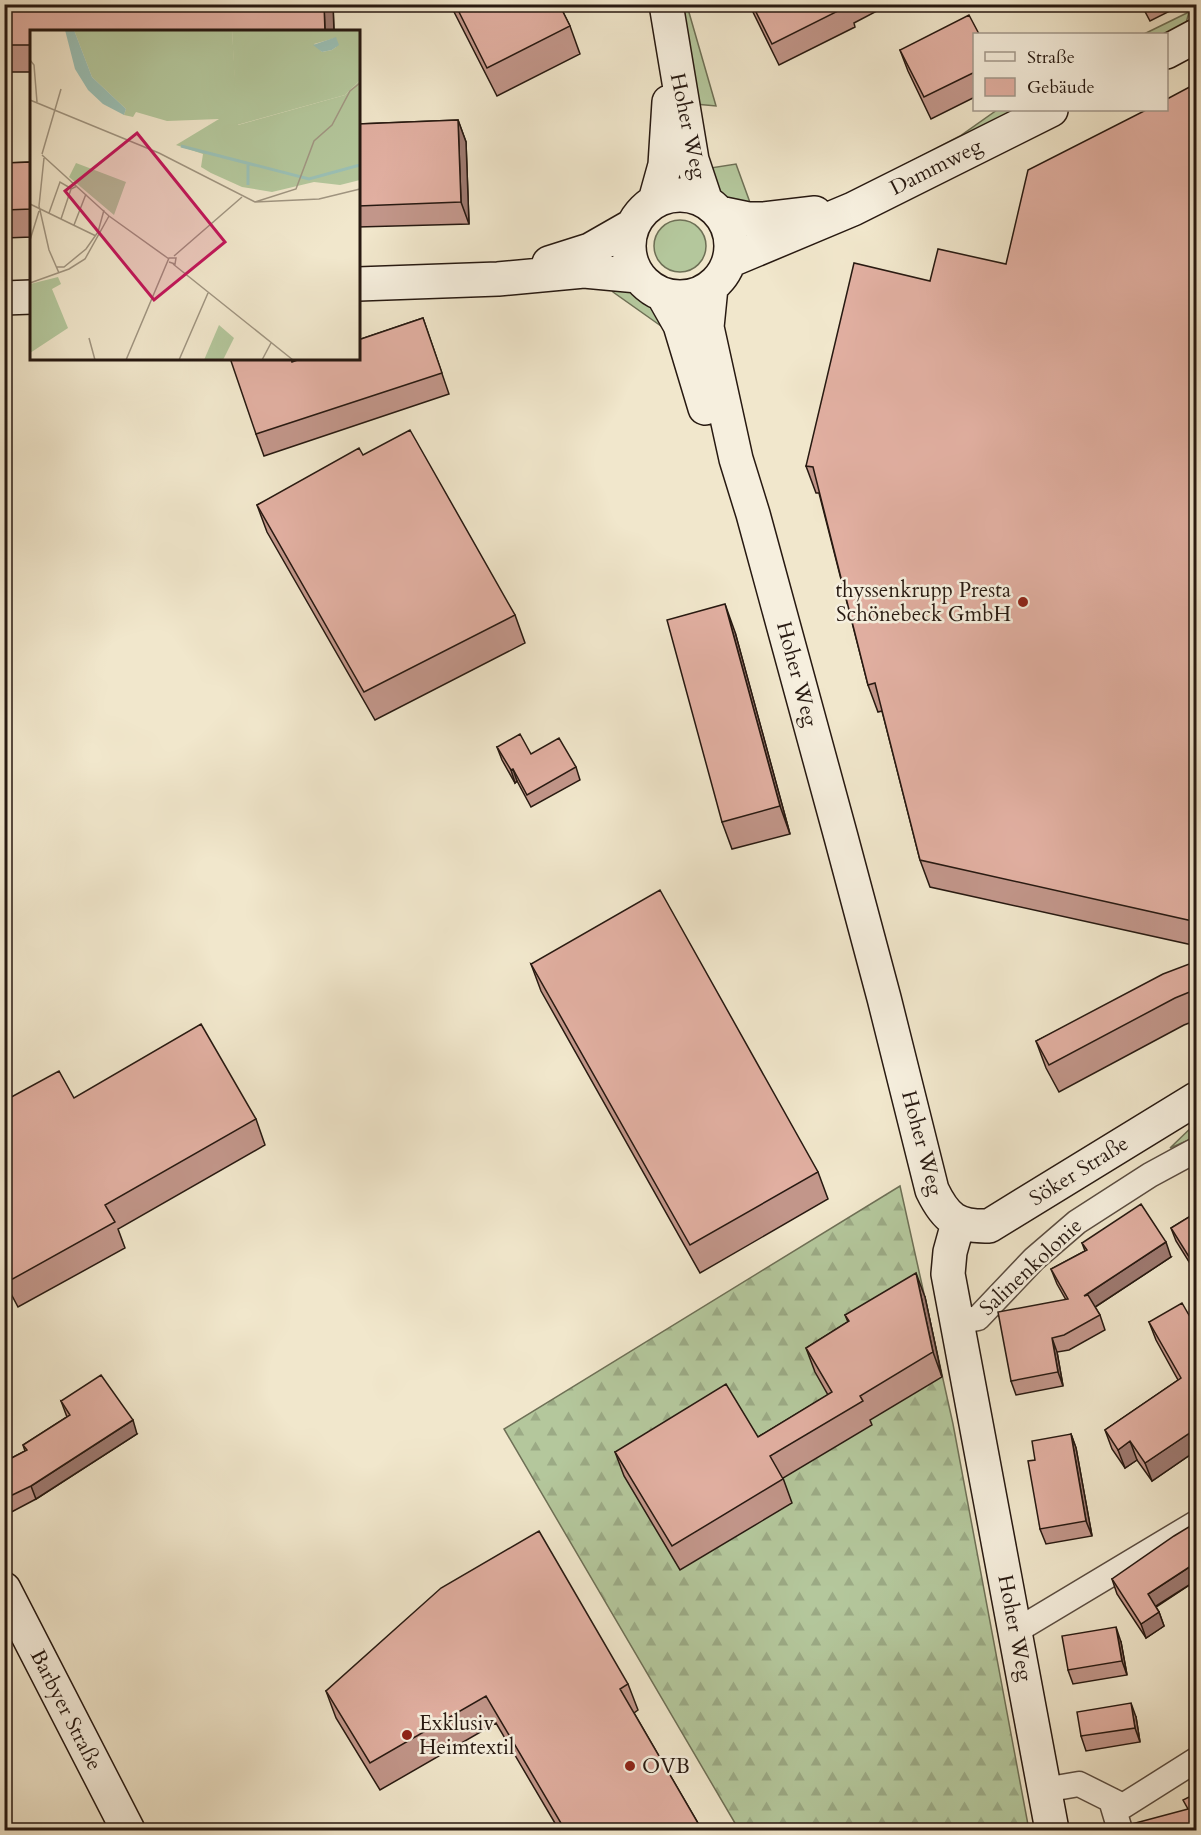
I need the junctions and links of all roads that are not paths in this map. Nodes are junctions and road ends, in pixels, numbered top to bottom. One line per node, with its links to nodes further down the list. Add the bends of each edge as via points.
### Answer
1 (666, 4): 3 (street, Hoher Weg)
2 (1197, 36): 4 (street)
3 (673, 50): 6 (street, Hoher Weg, via 665,165); 7 (street, Hoher Weg, via 692,160)
4 (1168, 51)
5 (1049, 111): 8 (street, Dammweg)
6 (655, 201): 7 (street, via 672,195 689,196); 9 (street)
7 (712, 208): 8 (street, Dammweg, via 748,219); 10 (street, via 727,228 731,244)
8 (853, 209): 10 (street, Dammweg)
9 (632, 226): 11 (street, via 590,250); 13 (street, via 632,265)
10 (729, 261): 14 (street)
11 (498, 279): 12 (street); 13 (street, via 584,271)
12 (360, 284)
13 (651, 286): 14 (street, via 680,297 696,295); 17 (street, Hoher Weg, via 680,325 704,406)
14 (711, 287): 17 (street, Hoher Weg, via 707,327)
15 (30, 297): 16 (street)
16 (4, 298)
17 (736, 459): 20 (street, Hoher Weg, via 841,837 932,1190 942,1210)
18 (1197, 1099): 20 (street, Söker Straße, via 989,1226)
19 (1197, 1150): 21 (street, Salinenkolonie, via 1077,1222 1034,1259 978,1318)
20 (958, 1223): 21 (street, Hoher Weg, via 948,1274)
21 (957, 1322): 24 (street, Hoher Weg)
22 (1197, 1523): 24 (street)
23 (4, 1589): 28 (street, Barbyer Straße)
24 (1016, 1631): 26 (street, Hoher Weg)
25 (1197, 1761): 27 (street, via 1124,1806)
26 (1044, 1790): 27 (street, via 1079,1784); 29 (street, Hoher Weg)
27 (1112, 1800): 30 (street)
28 (128, 1830)
29 (1052, 1830)
30 (1120, 1830)

